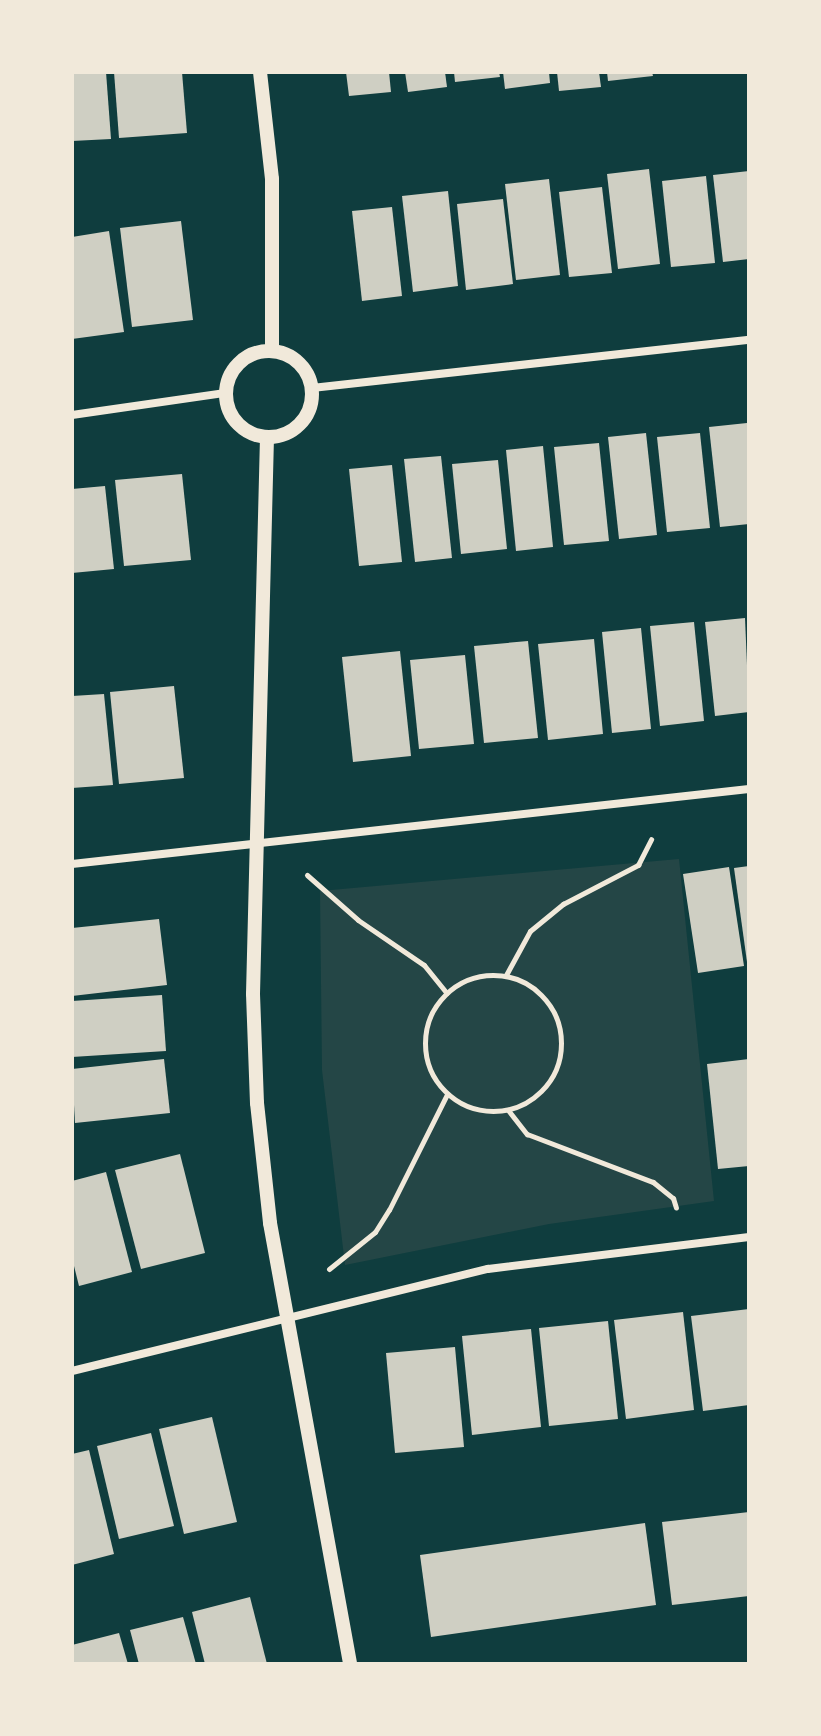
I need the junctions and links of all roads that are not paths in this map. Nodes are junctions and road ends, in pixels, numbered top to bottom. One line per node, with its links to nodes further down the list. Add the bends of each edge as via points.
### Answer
1 (260, 72): 3 (street, via 272,179)
2 (749, 340): 4 (street)
3 (272, 350): 4 (street, via 299,362); 5 (street, via 245,357 235,366)
4 (312, 388): 7 (street, via 306,417 282,435)
5 (225, 393): 6 (street); 7 (street, via 237,423)
6 (72, 415)
7 (267, 437): 9 (street)
8 (749, 789): 9 (street)
9 (258, 841): 10 (street); 12 (street, via 257,1103)
10 (72, 864)
11 (749, 1237): 12 (street, via 519,1263)
12 (287, 1317): 13 (street); 14 (street)
13 (72, 1371)
14 (350, 1664)

